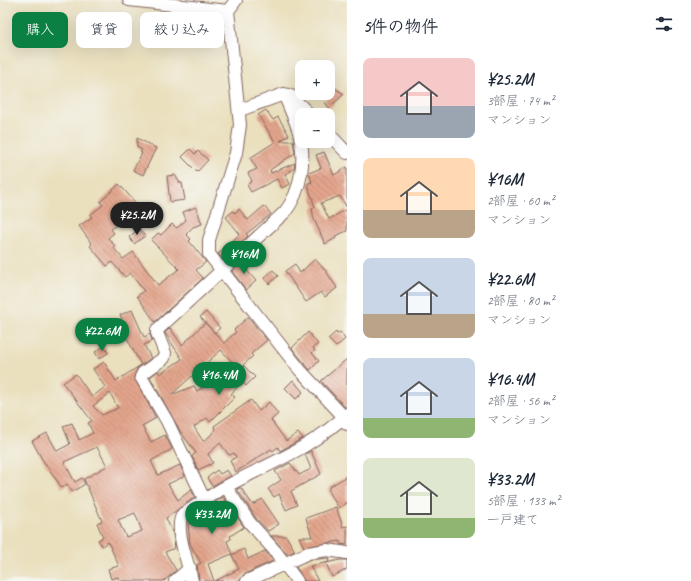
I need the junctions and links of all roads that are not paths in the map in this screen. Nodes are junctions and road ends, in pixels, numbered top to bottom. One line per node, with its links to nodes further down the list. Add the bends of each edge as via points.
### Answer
1 (129, 0): 3 (street)
2 (236, 0): 3 (street)
3 (228, 11): 6 (street)
4 (284, 94): 5 (street, via 291,96); 6 (street); 9 (street, via 299,132 303,157 293,202)
5 (303, 108)
6 (240, 110): 9 (street, via 236,153 209,240 209,254)
7 (335, 140): 8 (street)
8 (347, 153)
9 (221, 270): 10 (street, via 300,370); 12 (street, via 157,330 165,353 164,358 141,377 167,421)
10 (346, 418): 11 (street, via 302,449)
11 (226, 487): 12 (street); 14 (street, via 250,523)
12 (205, 501): 15 (street, via 179,519)
13 (347, 552): 14 (street, via 327,550 308,553)
14 (285, 563): 18 (street); 19 (street)
15 (190, 568): 16 (street); 17 (street)
16 (175, 581)
17 (192, 581)
18 (247, 581)
19 (297, 581)

